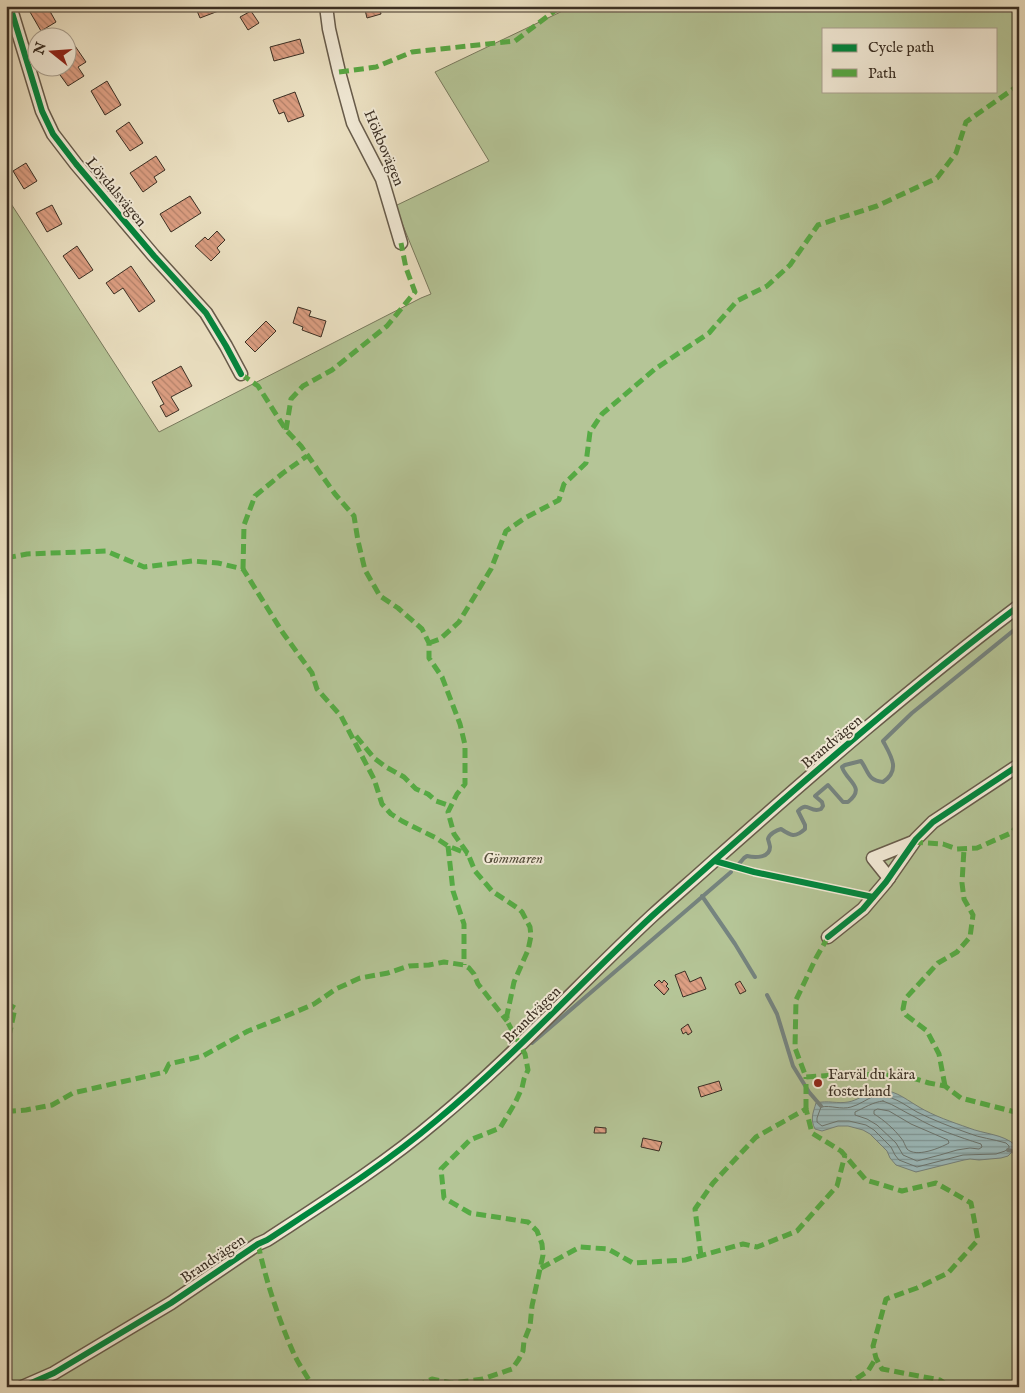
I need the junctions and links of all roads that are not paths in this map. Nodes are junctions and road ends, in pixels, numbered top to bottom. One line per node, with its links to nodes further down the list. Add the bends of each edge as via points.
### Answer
1 (326, 6): 3 (street, Hökbovägen, via 353,123 382,179)
2 (8, 7): 4 (street, Lövdalsvägen, via 42,111 53,134 206,313)
3 (401, 243)
4 (241, 374)
5 (1019, 606): 10 (street, Brandvägen, via 895,704 776,806 653,915 485,1078 436,1121 351,1186 171,1303 54,1373)
6 (1019, 765): 7 (street, via 933,822)
7 (913, 842): 8 (street); 8 (street, via 873,858)
8 (889, 878): 9 (street, via 863,909)
9 (828, 937)
10 (22, 1387)

